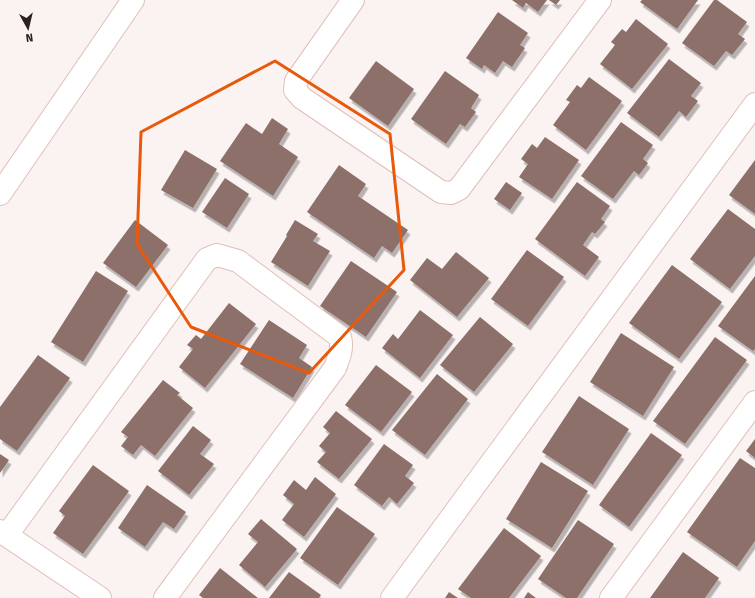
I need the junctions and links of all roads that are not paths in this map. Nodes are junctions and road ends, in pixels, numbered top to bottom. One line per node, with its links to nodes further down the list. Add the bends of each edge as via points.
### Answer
1 (133, 0): 5 (street)
2 (353, 0): 3 (street, via 296,81 295,90 302,98 441,192 451,193 459,189)
3 (600, 0)
4 (755, 104): 10 (street)
5 (0, 194)
6 (755, 402): 11 (street)
7 (4, 533): 8 (street); 9 (street, via 207,259 217,255 238,261 340,337 341,354 335,368)
8 (100, 598)
9 (165, 598)
10 (392, 598)
11 (611, 598)

